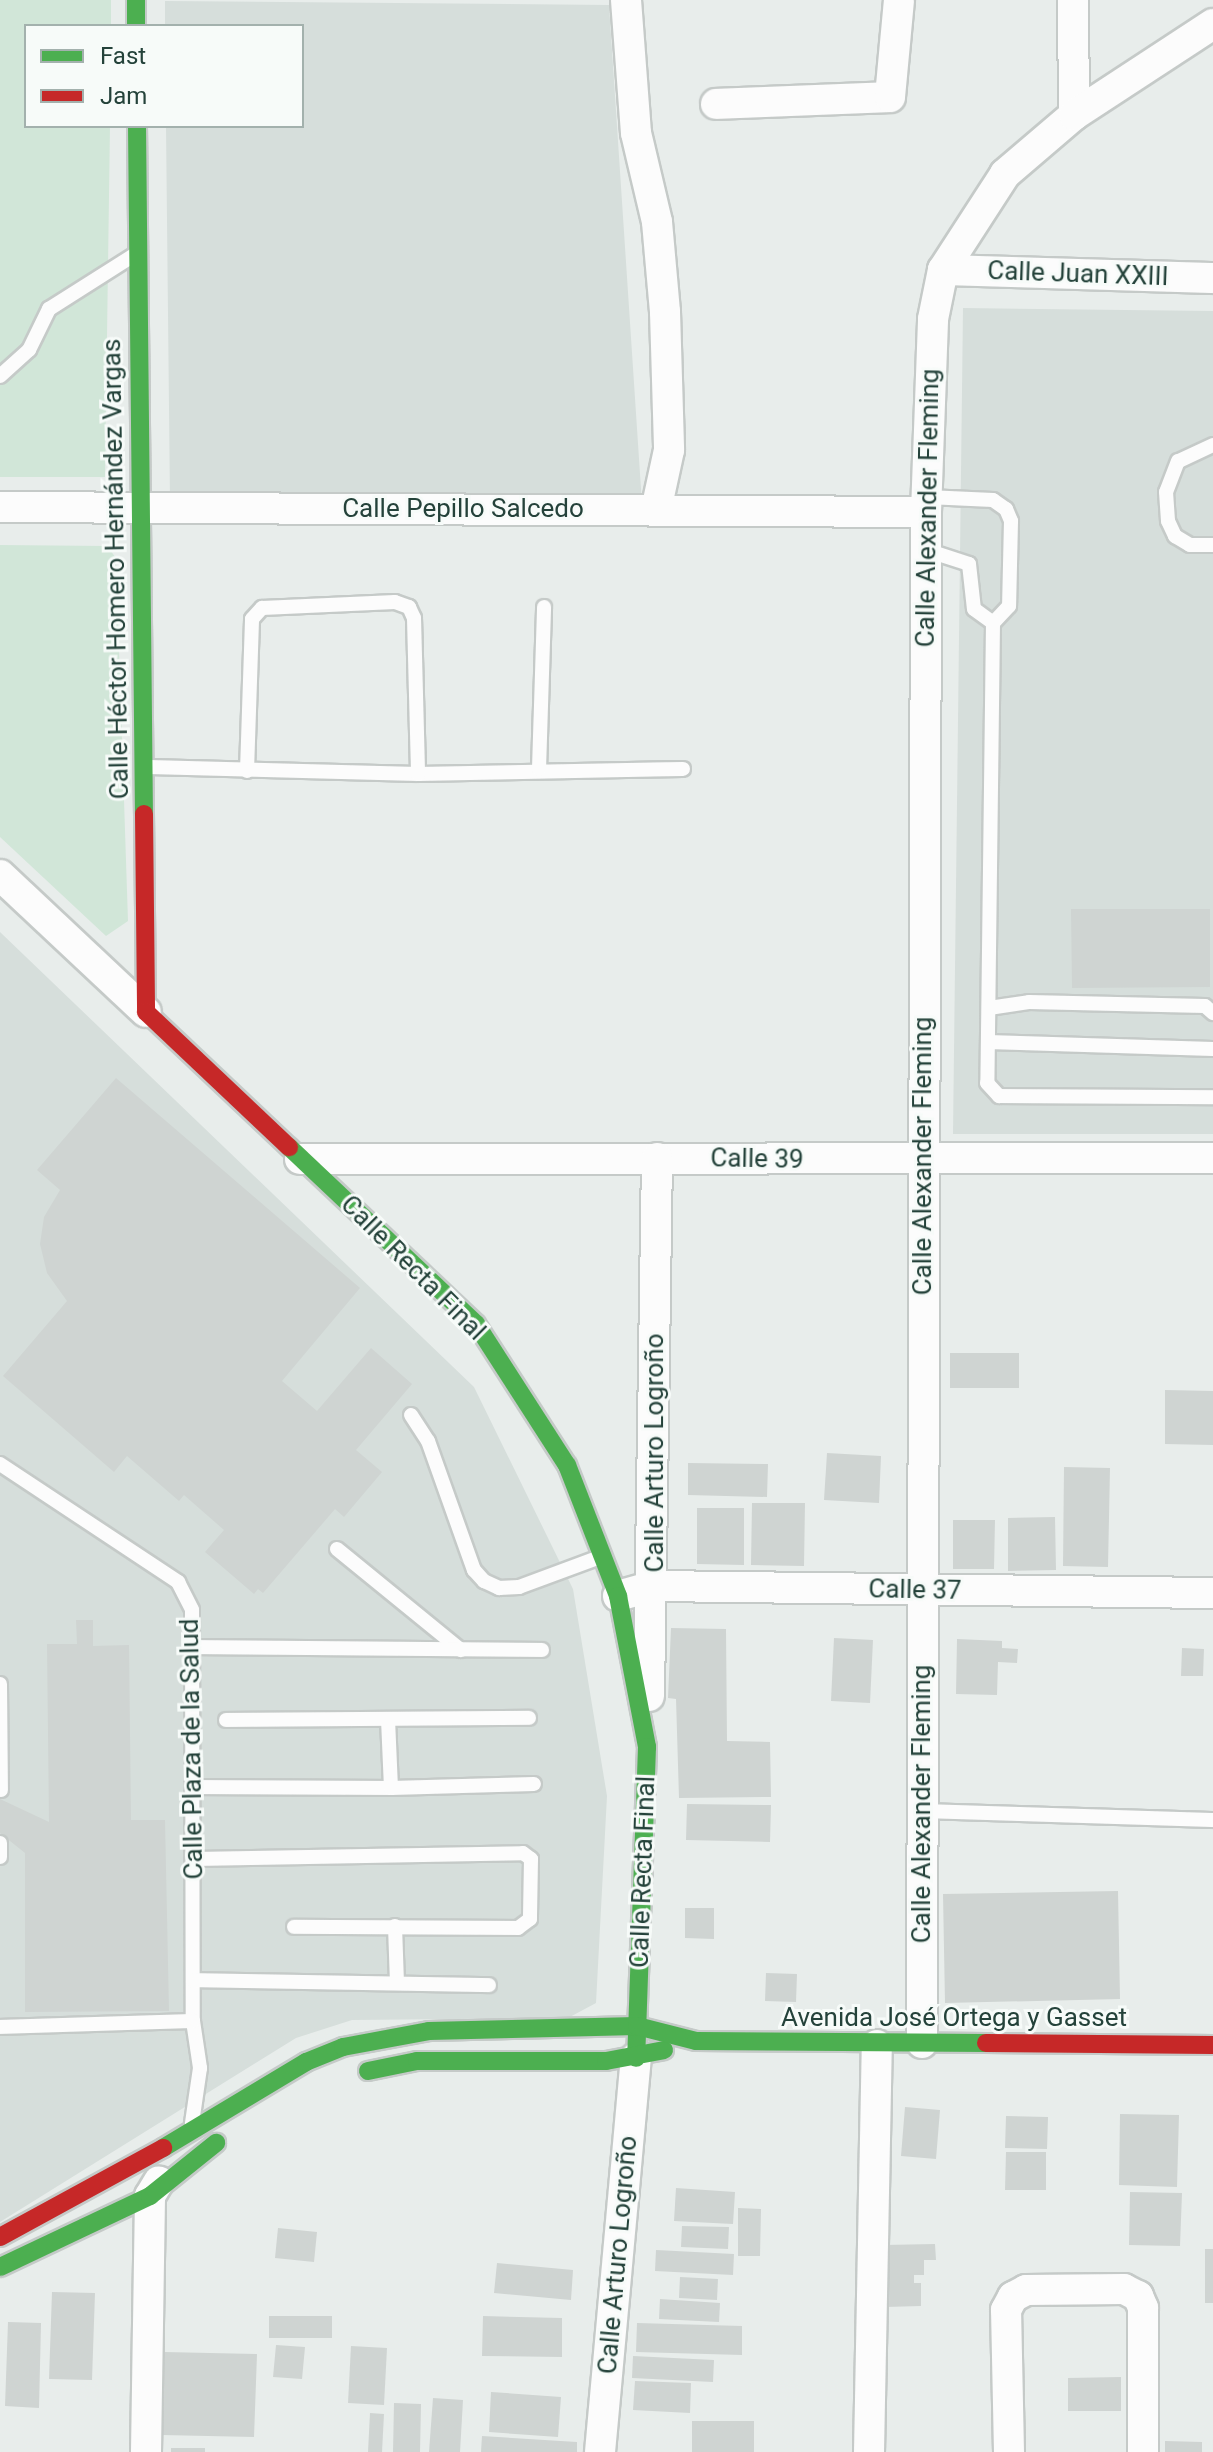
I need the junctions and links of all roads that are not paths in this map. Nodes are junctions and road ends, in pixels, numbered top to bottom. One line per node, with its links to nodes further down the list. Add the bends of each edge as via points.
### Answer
1 (136, 0): 5 (street)
2 (626, 0): 18 (street, via 636,133 657,222 665,312 669,450)
3 (899, 0): 7 (street, via 890,97)
4 (1073, 0): 8 (street)
5 (136, 24)
6 (1208, 34): 8 (street)
7 (716, 104)
8 (1074, 115): 11 (street, via 1005,174)
9 (137, 128): 10 (street, Calle Héctor Homero Hernández Vargas)
10 (139, 255): 13 (lane, via 125,257 49,309 29,350); 17 (street, Calle Héctor Homero Hernández Vargas)
11 (943, 270): 12 (street, Calle Juan XXIII); 15 (street, Calle Alexander Fleming, via 933,319)
12 (1213, 278)
13 (0, 376)
14 (1213, 445): 19 (lane, via 1178,461 1166,492 1175,536 1190,545)
15 (926, 504): 18 (street, Calle Pepillo Salcedo); 20 (street, Calle Alexander Fleming); 22 (lane, via 993,500 1006,509 1011,521 1009,606)
16 (0, 507): 17 (street, Calle Pepillo Salcedo)
17 (142, 507): 18 (street, Calle Pepillo Salcedo); 23 (street, Calle Héctor Homero Hernández Vargas)
18 (656, 510)
19 (1213, 545)
20 (926, 550): 22 (lane, via 969,564 974,609); 38 (street, Calle Alexander Fleming)
21 (544, 607): 24 (lane)
22 (993, 623): 29 (lane)
23 (144, 767): 26 (lane); 30 (street, Calle Héctor Homero Hernández Vargas)
24 (539, 769): 25 (lane); 27 (lane)
25 (683, 769)
26 (247, 771): 27 (lane); 27 (lane, via 252,619 262,608 395,602 409,607 414,618)
27 (418, 774)
28 (0, 875): 30 (street, Calle Recta Final)
29 (989, 1008): 31 (lane, via 1029,1002 1205,1006); 32 (lane)
30 (146, 1012): 37 (street, Calle Recta Final)
31 (1213, 1013)
32 (988, 1042): 33 (lane); 34 (lane, via 987,1083 999,1096)
33 (1213, 1049)
34 (1213, 1097)
35 (657, 1158): 37 (street, Calle 39); 38 (street, Calle 39); 43 (street, Calle Arturo Logroño)
36 (1213, 1158): 38 (street, Calle 39)
37 (300, 1159): 42 (street, Calle Recta Final, via 476,1324 567,1465)
38 (923, 1161): 44 (street, Calle Alexander Fleming)
39 (411, 1415): 42 (lane, via 428,1441 474,1570 484,1581 499,1588 519,1587)
40 (0, 1464): 47 (lane, Calle Plaza de la Salud, via 178,1582 192,1610)
41 (337, 1549): 48 (lane)
42 (604, 1555): 46 (street, Calle Recta Final)
43 (654, 1586): 44 (street, Calle 37); 46 (street, Calle 37); 54 (street, Calle Arturo Logroño)
44 (922, 1590): 45 (street, Calle 37); 59 (street, Calle Alexander Fleming)
45 (1213, 1593)
46 (618, 1596): 54 (street, Calle Recta Final)
47 (193, 1647): 48 (lane); 56 (lane, Calle Plaza de la Salud)
48 (461, 1650): 49 (lane)
49 (542, 1650)
50 (0, 1684): 58 (lane)
51 (529, 1718): 52 (lane)
52 (388, 1719): 53 (lane); 57 (lane)
53 (226, 1720)
54 (647, 1747): 70 (street, Calle Recta Final)
55 (534, 1784): 57 (lane)
56 (193, 1787): 57 (lane); 63 (lane, Calle Plaza de la Salud)
57 (391, 1788)
58 (1, 1790)
59 (922, 1811): 60 (lane); 73 (street, Calle Alexander Fleming)
60 (1213, 1820)
61 (0, 1843): 62 (lane)
62 (0, 1857)
63 (194, 1859): 64 (lane, via 523,1853 531,1859 530,1919 518,1928); 66 (lane, Calle Plaza de la Salud)
64 (395, 1926): 65 (lane); 67 (lane)
65 (294, 1927)
66 (193, 1980): 67 (lane); 69 (lane, Calle Plaza de la Salud)
67 (397, 1983): 68 (lane)
68 (489, 1985)
69 (193, 2021): 71 (lane); 79 (lane, Calle Plaza de la Salud, via 200,2068)
70 (637, 2026): 72 (street, Avenida José Ortega y Gasset); 76 (street, Calle Recta Final); 79 (street, Avenida José Ortega y Gasset, via 429,2031 343,2047 274,2079)
71 (0, 2027)
72 (696, 2041): 74 (street, Avenida José Ortega y Gasset); 76 (street, Avenida José Ortega y Gasset)
73 (922, 2043): 74 (street, Avenida José Ortega y Gasset); 75 (street, Avenida José Ortega y Gasset)
74 (877, 2045): 85 (street)
75 (1213, 2045)
76 (636, 2058): 77 (street, Avenida José Ortega y Gasset, via 417,2061); 84 (street, Calle Arturo Logroño)
77 (343, 2077)
78 (236, 2130): 80 (street)
79 (190, 2133): 80 (street); 81 (street, Avenida José Ortega y Gasset)
80 (150, 2196): 82 (street); 83 (street)
81 (0, 2237)
82 (0, 2267)
83 (146, 2452)
84 (600, 2452)
85 (869, 2452)
86 (1009, 2452): 87 (street, via 1006,2310 1026,2290 1082,2289 1124,2289 1138,2296)
87 (1143, 2452)

